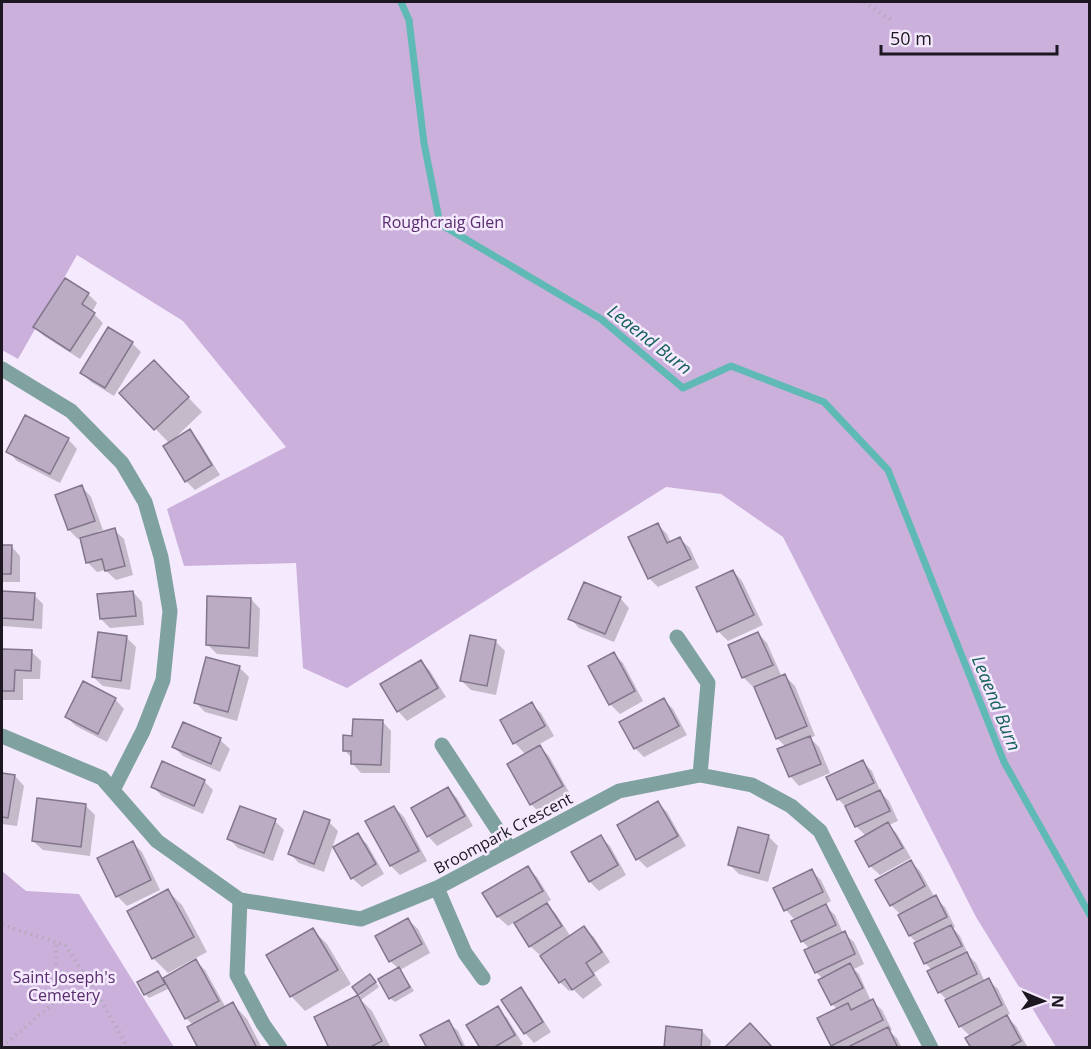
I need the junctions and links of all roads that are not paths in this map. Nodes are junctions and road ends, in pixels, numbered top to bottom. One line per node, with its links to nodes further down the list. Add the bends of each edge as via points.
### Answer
1 (2, 369): 6 (street, via 70,411 122,463 145,502 161,557 170,612 163,680)
2 (677, 637): 5 (street, via 708,683)
3 (2, 736): 6 (street, Broompark Crescent, via 102,778)
4 (442, 745): 7 (street)
5 (700, 775): 7 (street, Broompark Crescent, via 619,791); 12 (street, Broompark Crescent, via 752,785 791,806 820,831)
6 (113, 790): 9 (street, Broompark Crescent, via 157,841)
7 (510, 849): 8 (street, Broompark Crescent)
8 (437, 888): 9 (street, Broompark Crescent, via 361,919); 10 (street, via 465,954)
9 (240, 900): 11 (street, via 237,975)
10 (483, 978)
11 (280, 1047)
12 (931, 1047)

